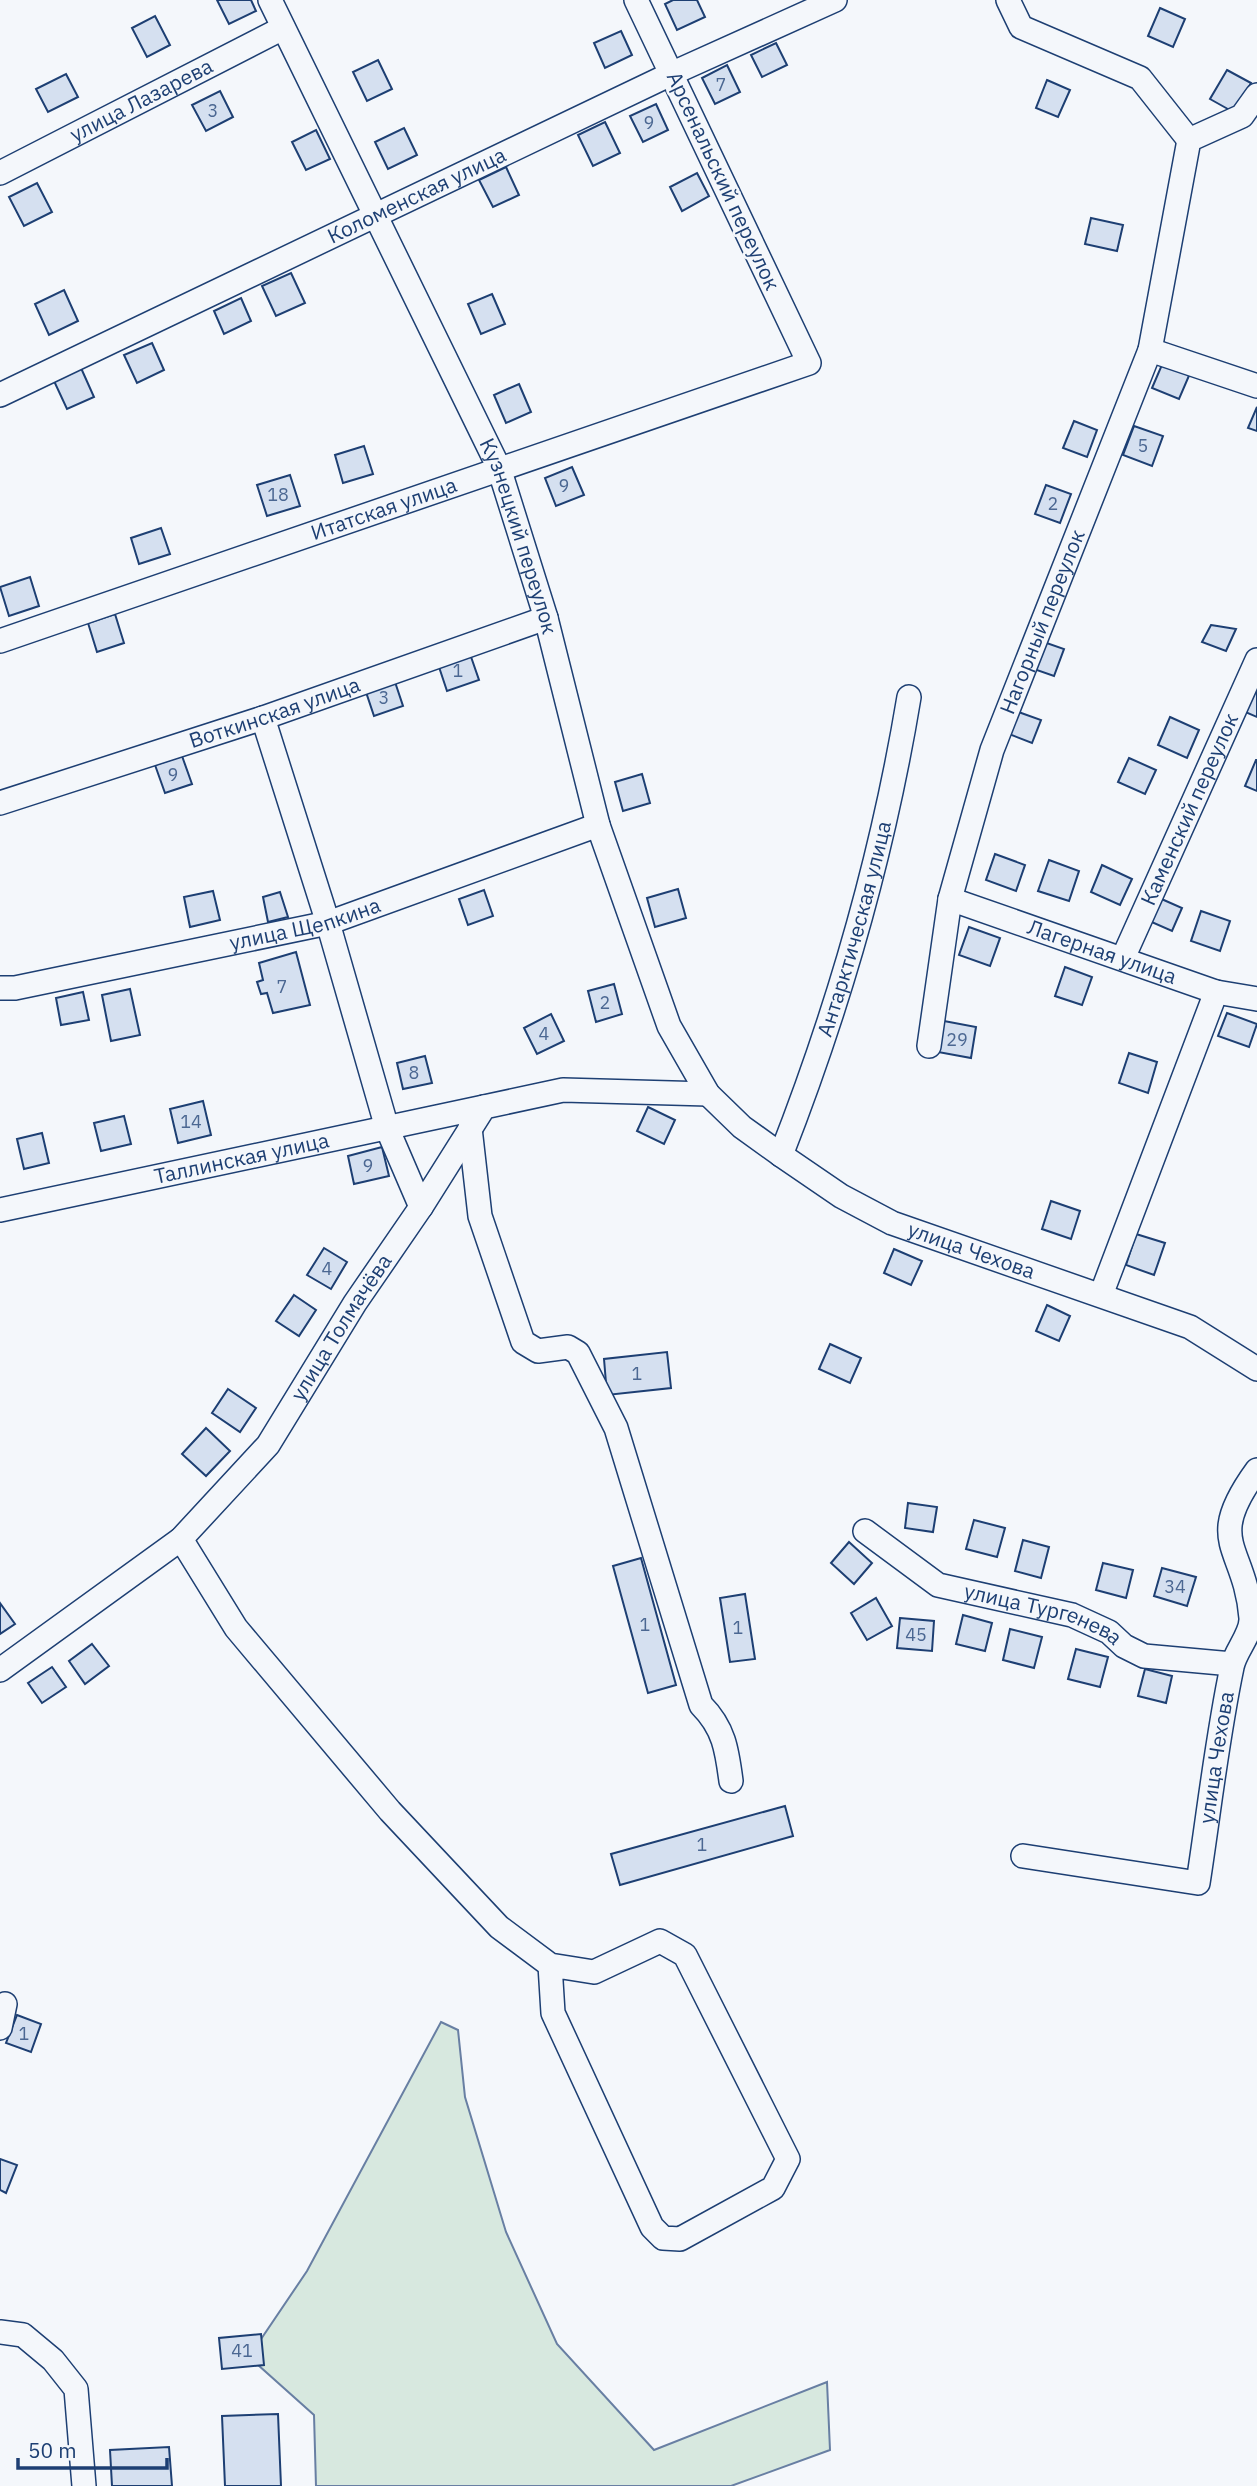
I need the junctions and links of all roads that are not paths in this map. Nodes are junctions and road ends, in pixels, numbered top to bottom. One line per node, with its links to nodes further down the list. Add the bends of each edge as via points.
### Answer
1 (270, 0): 5 (street, Кузнецкий переулок)
2 (636, 0): 6 (street, Арсенальский переулок)
3 (835, 0): 6 (street, Коломенская улица)
4 (1007, 0): 8 (street, via 1021,27 1140,78)
5 (283, 28): 9 (street, улица Лазарева); 10 (street, Кузнецкий переулок)
6 (673, 73): 10 (street, Коломенская улица); 12 (street, Арсенальский переулок)
7 (1257, 94): 8 (street, via 1242,116)
8 (1189, 140): 11 (street)
9 (0, 173)
10 (376, 216): 14 (street, Коломенская улица); 15 (street, Кузнецкий переулок)
11 (1150, 350): 13 (street); 23 (street, Нагорный переулок, via 992,750)
12 (809, 363): 15 (street, Итатская улица)
13 (1257, 386)
14 (0, 395)
15 (499, 468): 16 (street, Кузнецкий переулок); 17 (street, Итатская улица)
16 (546, 618): 20 (street, Воткинская улица); 22 (street, Кузнецкий переулок)
17 (0, 641)
18 (1257, 660): 25 (street, Каменский переулок)
19 (909, 697): 34 (street, Антарктическая улица, via 894,786 840,988)
20 (263, 718): 21 (street, Воткинская улица); 24 (street)
21 (0, 803)
22 (598, 825): 24 (street, улица Щепкина); 30 (street, Кузнецкий переулок, via 669,1026)
23 (950, 899): 25 (street, Лагерная улица); 29 (street, Нагорный переулок)
24 (328, 923): 26 (street, улица Щепкина); 32 (street)
25 (1124, 958): 27 (street, Лагерная улица)
26 (0, 988)
27 (1216, 992): 28 (street, Лагерная улица); 37 (street)
28 (1257, 999)
29 (929, 1046)
30 (708, 1094): 31 (street, via 563,1090); 34 (street, улица Чехова, via 742,1127)
31 (484, 1107): 32 (street, Таллинская улица); 33 (street, улица Толмачёва)
32 (387, 1128): 35 (street); 36 (street, Таллинская улица)
33 (470, 1128): 35 (street, улица Толмачёва); 44 (street, via 480,1216 523,1342 538,1351 568,1347 578,1353 616,1429 701,1705 715,1719 725,1740)
34 (781, 1155): 37 (street, улица Чехова, via 841,1196 892,1223)
35 (421, 1207): 41 (street, улица Толмачёва, via 355,1303 268,1445)
36 (0, 1210)
37 (1101, 1296): 38 (street, улица Чехова, via 1190,1327)
38 (1257, 1369)
39 (1257, 1470): 42 (street, улица Чехова, via 1238,1496 1227,1523 1233,1555 1244,1577 1251,1622)
40 (865, 1531): 42 (street, улица Тургенева, via 938,1585 1072,1615 1109,1632 1144,1656)
41 (181, 1539): 43 (street, улица Толмачёва); 46 (street, via 236,1628 390,1811 499,1927)
42 (1232, 1664): 45 (street, улица Чехова, via 1198,1884)
43 (0, 1670)
44 (731, 1781)
45 (1023, 1856)
46 (550, 1965): 46 (street, via 594,1972 660,1941 685,1955 788,2159 773,2188 680,2239 663,2238 652,2227 553,2012)
47 (5, 2004): 48 (street)
48 (0, 2028)
49 (0, 2332): 50 (street, via 23,2335 53,2360 76,2389)
50 (84, 2486)

